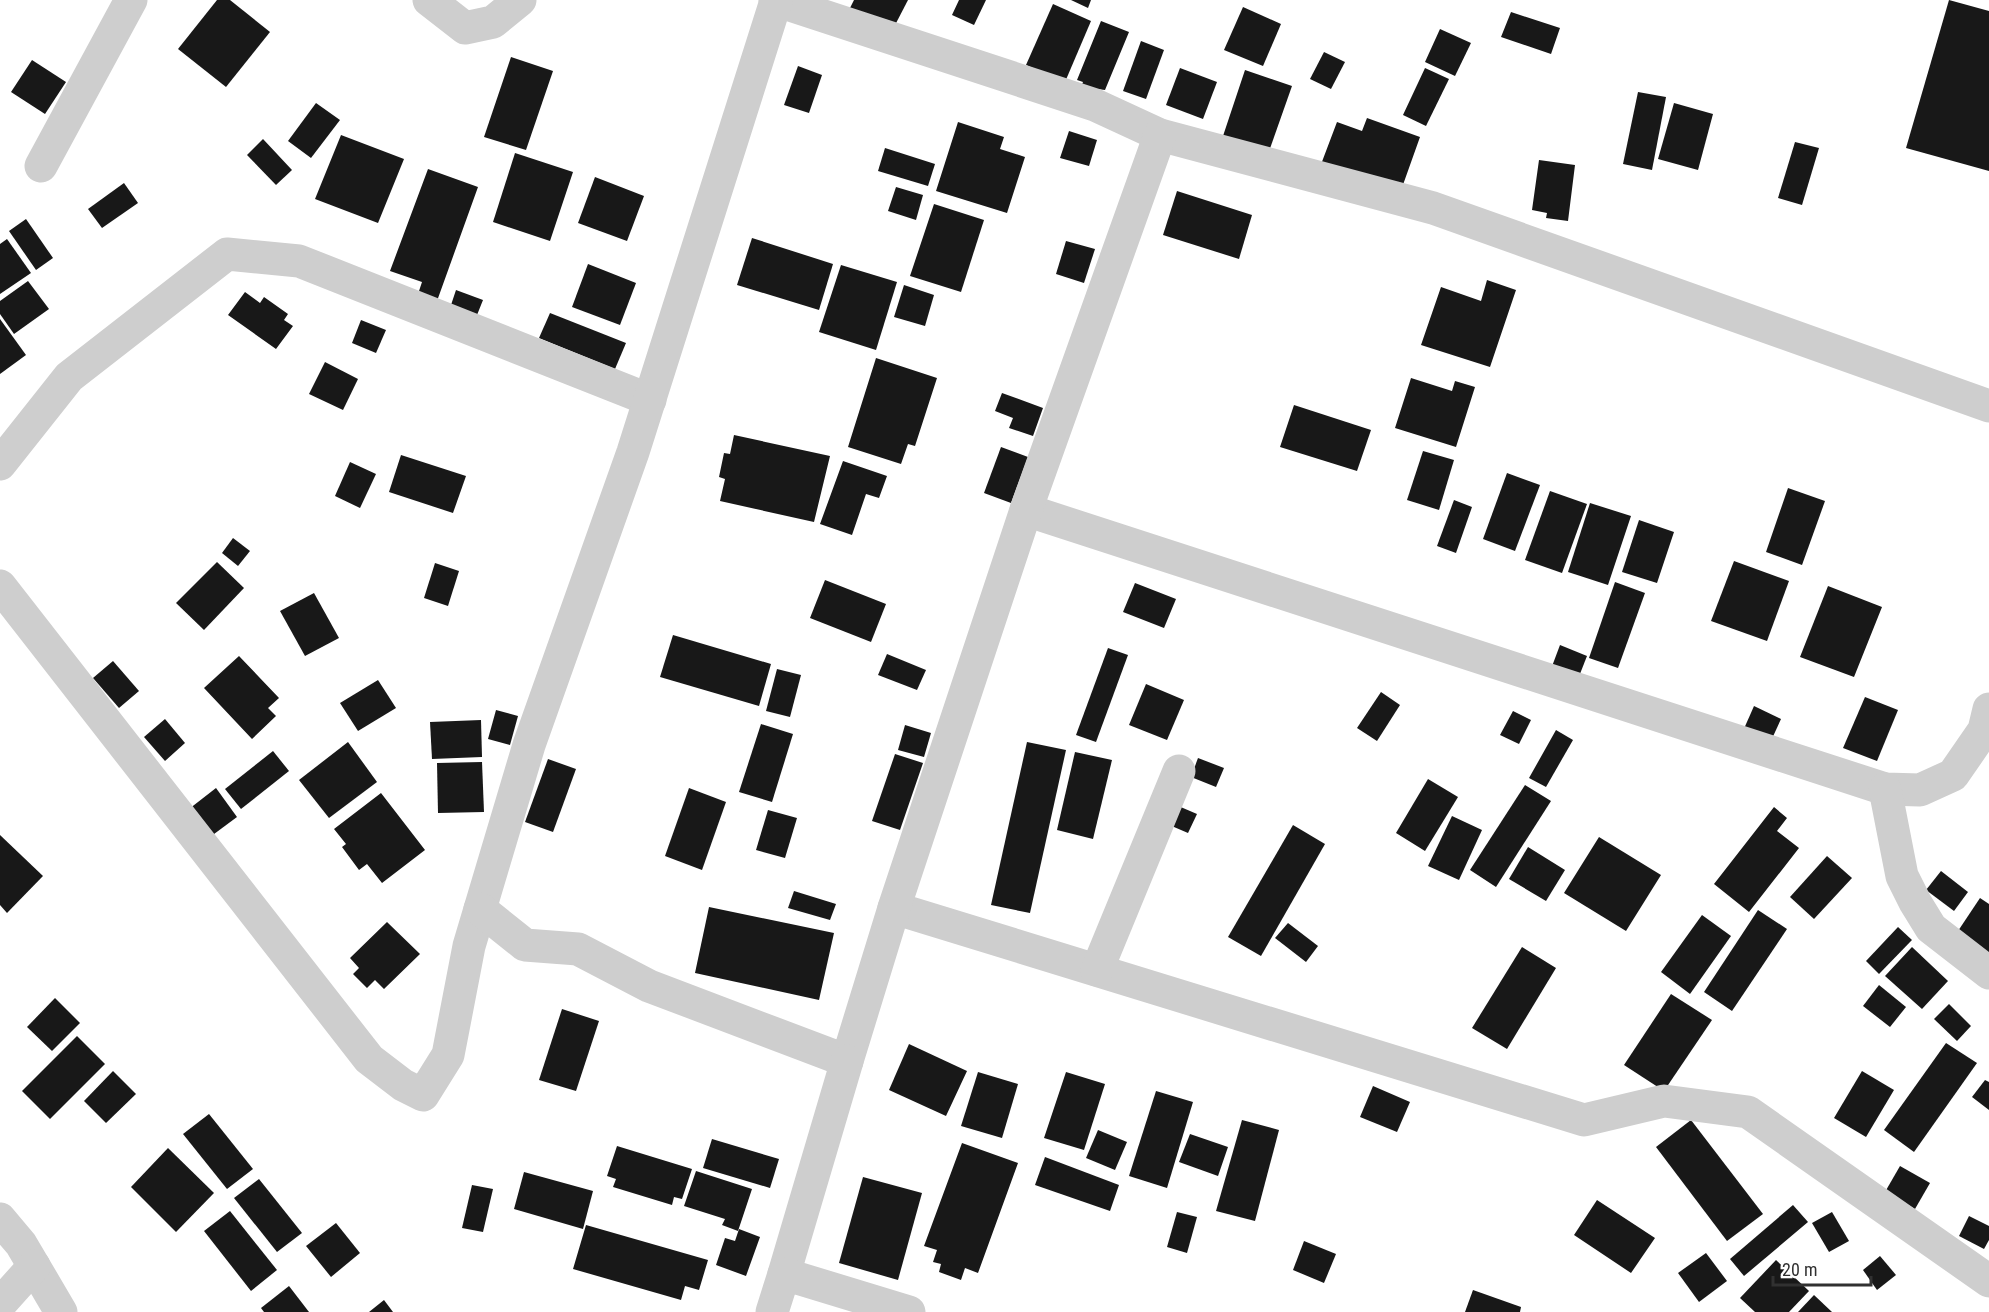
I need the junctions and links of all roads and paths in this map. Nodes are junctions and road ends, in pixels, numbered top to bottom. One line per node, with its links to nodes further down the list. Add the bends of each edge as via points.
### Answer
1 (131, 0): 6 (street)
2 (429, 0): 3 (street, via 465,28 493,22)
3 (520, 0)
4 (775, 0): 5 (street, via 1095,105); 7 (street)
5 (1160, 135): 8 (street, via 1433,208); 10 (street)
6 (41, 166)
7 (650, 400): 9 (street, via 299,261 227,254 69,377); 16 (street, via 529,746)
8 (1989, 406)
9 (0, 464)
10 (1026, 510): 14 (street); 15 (street)
11 (0, 586): 16 (street, via 369,1059 423,1095 448,1055)
12 (1989, 708): 14 (street, via 1984,730 1953,775 1920,790)
13 (1179, 771): 17 (street)
14 (1885, 789): 18 (street, via 1902,876 1914,902 1931,928)
15 (894, 908): 17 (street); 19 (street)
16 (480, 909): 19 (street, via 525,945 578,949 649,986)
17 (1097, 970): 23 (street, via 1584,1120 1664,1101 1748,1112)
18 (1989, 973)
19 (847, 1061): 22 (street)
20 (0, 1219): 21 (street)
21 (34, 1266): 24 (street); 25 (street)
22 (784, 1275): 26 (street); 27 (street)
23 (1989, 1281)
24 (0, 1304)
25 (61, 1312)
26 (772, 1312)
27 (909, 1312)

